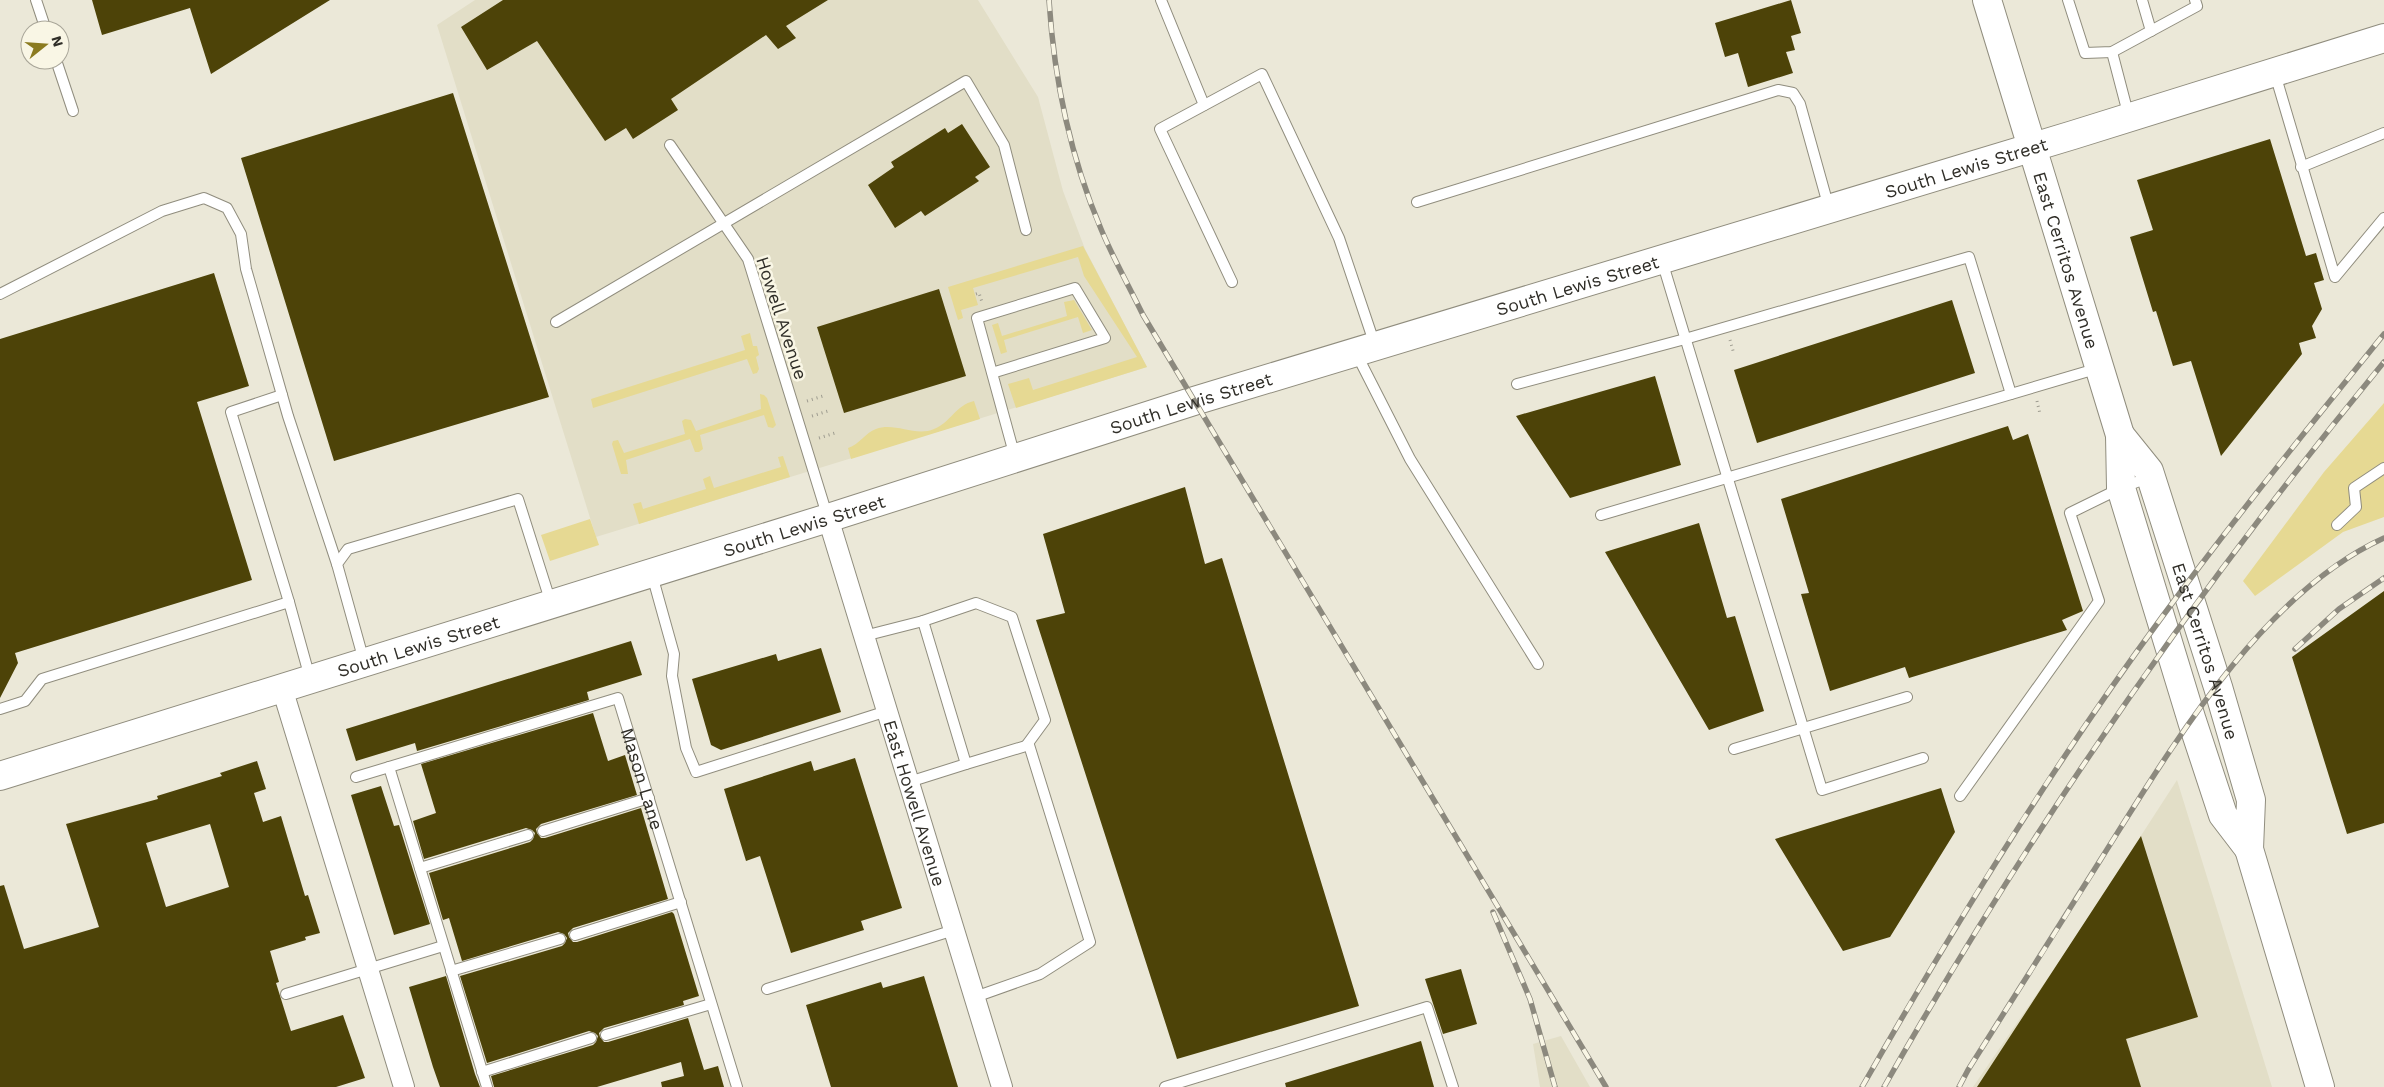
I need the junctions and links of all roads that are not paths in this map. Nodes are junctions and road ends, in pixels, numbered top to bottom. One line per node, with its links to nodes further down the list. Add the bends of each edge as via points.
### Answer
1 (36, 0): 7 (lane)
2 (1161, 0): 13 (lane)
3 (1987, 0): 18 (main road, East Cerritos Avenue)
4 (2068, 0): 10 (lane, via 2085,53)
5 (2142, 0): 8 (lane)
6 (2195, 0): 8 (lane, via 2197,6)
7 (43, 20)
8 (2151, 31): 10 (lane)
9 (2384, 38): 12 (main road, South Lewis Street)
10 (2112, 52): 15 (lane)
11 (59, 70): 14 (lane)
12 (2274, 73): 15 (main road, South Lewis Street); 19 (lane)
13 (1204, 105): 26 (lane, via 1160,129); 30 (lane, via 1262,74 1338,238)
14 (73, 111)
15 (2129, 118): 18 (main road, South Lewis Street)
16 (2384, 133): 19 (lane)
17 (670, 145): 23 (lane, Howell Avenue)
18 (2032, 148): 21 (main road, South Lewis Street); 31 (main road, East Cerritos Avenue)
19 (2301, 167): 22 (lane, via 2335,277)
20 (1417, 202): 21 (lane, via 1778,90 1793,93 1800,104)
21 (1830, 209): 25 (main road, South Lewis Street)
22 (2384, 218)
23 (724, 224): 24 (lane, via 966,81 1004,145); 28 (lane); 43 (lane, Howell Avenue, via 748,259)
24 (1026, 230)
25 (1662, 260): 29 (lane); 30 (main road, South Lewis Street)
26 (1232, 282)
27 (0, 294): 35 (lane, via 162,211 204,198 227,208 241,234 246,268)
28 (556, 322)
29 (1686, 340): 33 (lane); 34 (lane, via 1969,257); 40 (lane)
30 (1366, 349): 37 (main road, South Lewis Street); 52 (lane, via 1410,459)
31 (2100, 368): 34 (lane); 36 (main road, East Cerritos Avenue)
32 (992, 373): 32 (lane, via 1105,338 1075,288 976,318); 37 (lane)
33 (1516, 384)
34 (2011, 394): 40 (lane)
35 (282, 395): 45 (lane); 47 (lane, via 231,412)
36 (2120, 435): 39 (main road, East Cerritos Avenue); 41 (main road, East Cerritos Avenue)
37 (1016, 459): 43 (main road, South Lewis Street)
38 (2384, 468): 44 (lane, via 2354,488 2356,507)
39 (2151, 477): 41 (lane); 71 (main road, East Cerritos Avenue, via 2251,800)
40 (1728, 478): 42 (lane); 58 (lane)
41 (2121, 488): 67 (lane, via 2070,513 2099,601); 71 (main road, East Cerritos Avenue, via 2223,815)
42 (1601, 515)
43 (828, 518): 46 (main road, South Lewis Street); 50 (street, East Howell Avenue)
44 (2337, 525)
45 (337, 564): 48 (lane, via 348,549 518,499); 51 (lane)
46 (651, 573): 48 (main road, South Lewis Street); 57 (lane, via 674,654 672,676 686,748 696,772)
47 (289, 602): 53 (lane); 56 (lane, via 42,679 26,701)
48 (552, 604): 51 (main road, South Lewis Street)
49 (922, 621): 50 (lane); 59 (lane, via 976,603 1012,617 1045,720); 62 (lane)
50 (864, 636): 57 (street, East Howell Avenue)
51 (365, 662): 53 (main road, South Lewis Street)
52 (1538, 664)
53 (311, 679): 54 (main road, South Lewis Street)
54 (282, 688): 64 (main road, South Lewis Street); 78 (street)
55 (1907, 697): 58 (lane)
56 (0, 709)
57 (887, 711): 66 (street, East Howell Avenue)
58 (1804, 729): 60 (lane); 61 (lane, via 1822,790)
59 (1026, 746): 62 (lane); 82 (lane, via 1030,744 1090,942 1040,974)
60 (1734, 749)
61 (1923, 758)
62 (966, 764): 66 (lane)
63 (389, 767): 65 (lane, Mason Lane); 68 (lane, Mason Lane, via 618,698); 72 (lane)
64 (0, 776)
65 (356, 777)
66 (909, 782): 74 (street, East Howell Avenue)
67 (1960, 796)
68 (649, 798): 69 (lane); 73 (lane, Mason Lane)
69 (543, 831)
70 (528, 836): 72 (lane)
71 (2249, 849): 93 (main road, East Cerritos Avenue)
72 (420, 868): 77 (lane)
73 (681, 902): 75 (lane); 83 (lane, Mason Lane)
74 (954, 930): 80 (lane); 82 (street, East Howell Avenue)
75 (575, 935)
76 (560, 939): 79 (lane)
77 (444, 946): 78 (lane); 79 (lane)
78 (369, 968): 81 (lane); 87 (street)
79 (451, 971): 86 (lane)
80 (767, 989)
81 (286, 994)
82 (975, 997): 90 (street, East Howell Avenue)
83 (711, 1004): 84 (lane); 89 (lane, Mason Lane)
84 (606, 1035)
85 (591, 1038): 86 (lane)
86 (482, 1072): 88 (lane)
87 (404, 1087)
88 (487, 1087)
89 (737, 1087)
90 (1002, 1087)
91 (1165, 1087): 92 (lane, via 1427,1007)
92 (1453, 1087)
93 (2320, 1087)

